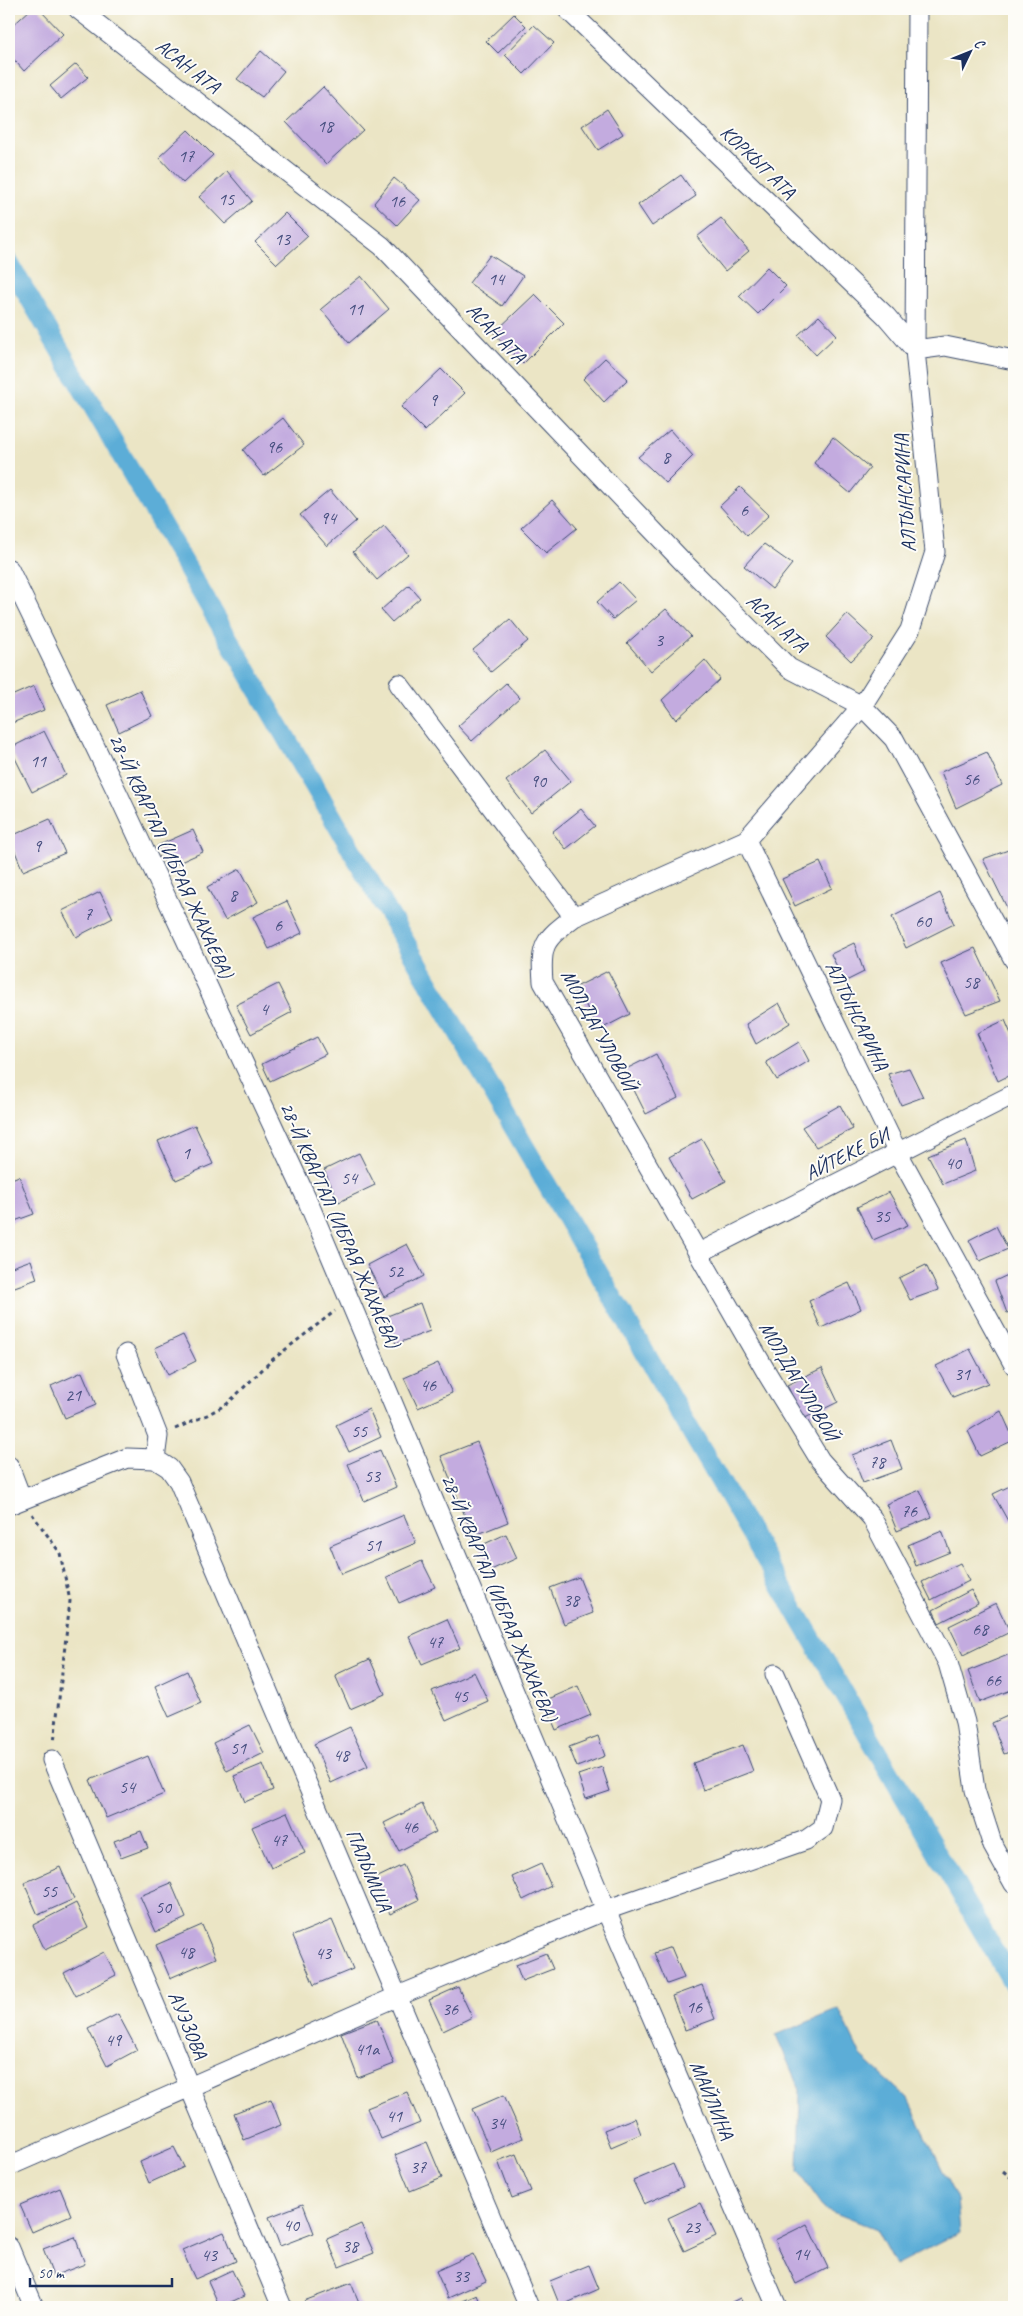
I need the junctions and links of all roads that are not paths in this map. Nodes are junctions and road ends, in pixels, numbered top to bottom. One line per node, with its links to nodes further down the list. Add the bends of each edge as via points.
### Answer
1 (78, 9): 8 (street, АСАН АТА, via 382,246 684,563 789,668)
2 (567, 9): 4 (street, КОРКЫТ АТА, via 886,316)
3 (917, 9): 4 (street, АЛТЫНСАРИНА)
4 (916, 350): 5 (street, via 945,346); 8 (street, АЛТЫНСАРИНА, via 935,552 910,630)
5 (1014, 360)
6 (9, 569): 23 (street, 28-Й КВАРТАЛ (ИБРАЯ ЖАХАЕВА), via 306,1197)
7 (399, 684): 10 (street)
8 (862, 706): 9 (street, АЛТЫНСАРИНА); 11 (street, via 894,739)
9 (746, 840): 10 (street, МОЛДАГУЛОВОЙ); 13 (street, АЛТЫНСАРИНА)
10 (574, 916): 14 (street, МОЛДАГУЛОВОЙ, via 552,934 541,955 543,982)
11 (1014, 960)
12 (1014, 1094): 13 (street, АЙТЕКЕ БИ)
13 (898, 1153): 14 (street, АЙТЕКЕ БИ); 16 (street, АЛТЫНСАРИНА)
14 (699, 1254): 22 (street, МОЛДАГУЛОВОЙ, via 820,1460 872,1518 948,1663 965,1722 975,1790 993,1846)
15 (126, 1354): 17 (street, via 158,1436)
16 (1014, 1365)
17 (155, 1459): 19 (street, via 127,1458); 24 (street, ПАЛЫМША, via 169,1468 180,1482)
18 (9, 1466): 19 (street)
19 (15, 1502)
20 (775, 1674): 23 (street, via 830,1799 823,1828 806,1840)
21 (52, 1760): 25 (street, АУЭЗОВА)
22 (1014, 1884)
23 (606, 1910): 24 (street); 31 (street, МАЙЛИНА)
24 (398, 1996): 25 (street); 30 (street, ПАЛЫМША)
25 (190, 2087): 26 (street); 29 (street, АУЭЗОВА)
26 (9, 2166)
27 (9, 2247): 28 (street)
28 (34, 2307)
29 (282, 2307)
30 (529, 2307)
31 (777, 2307)

